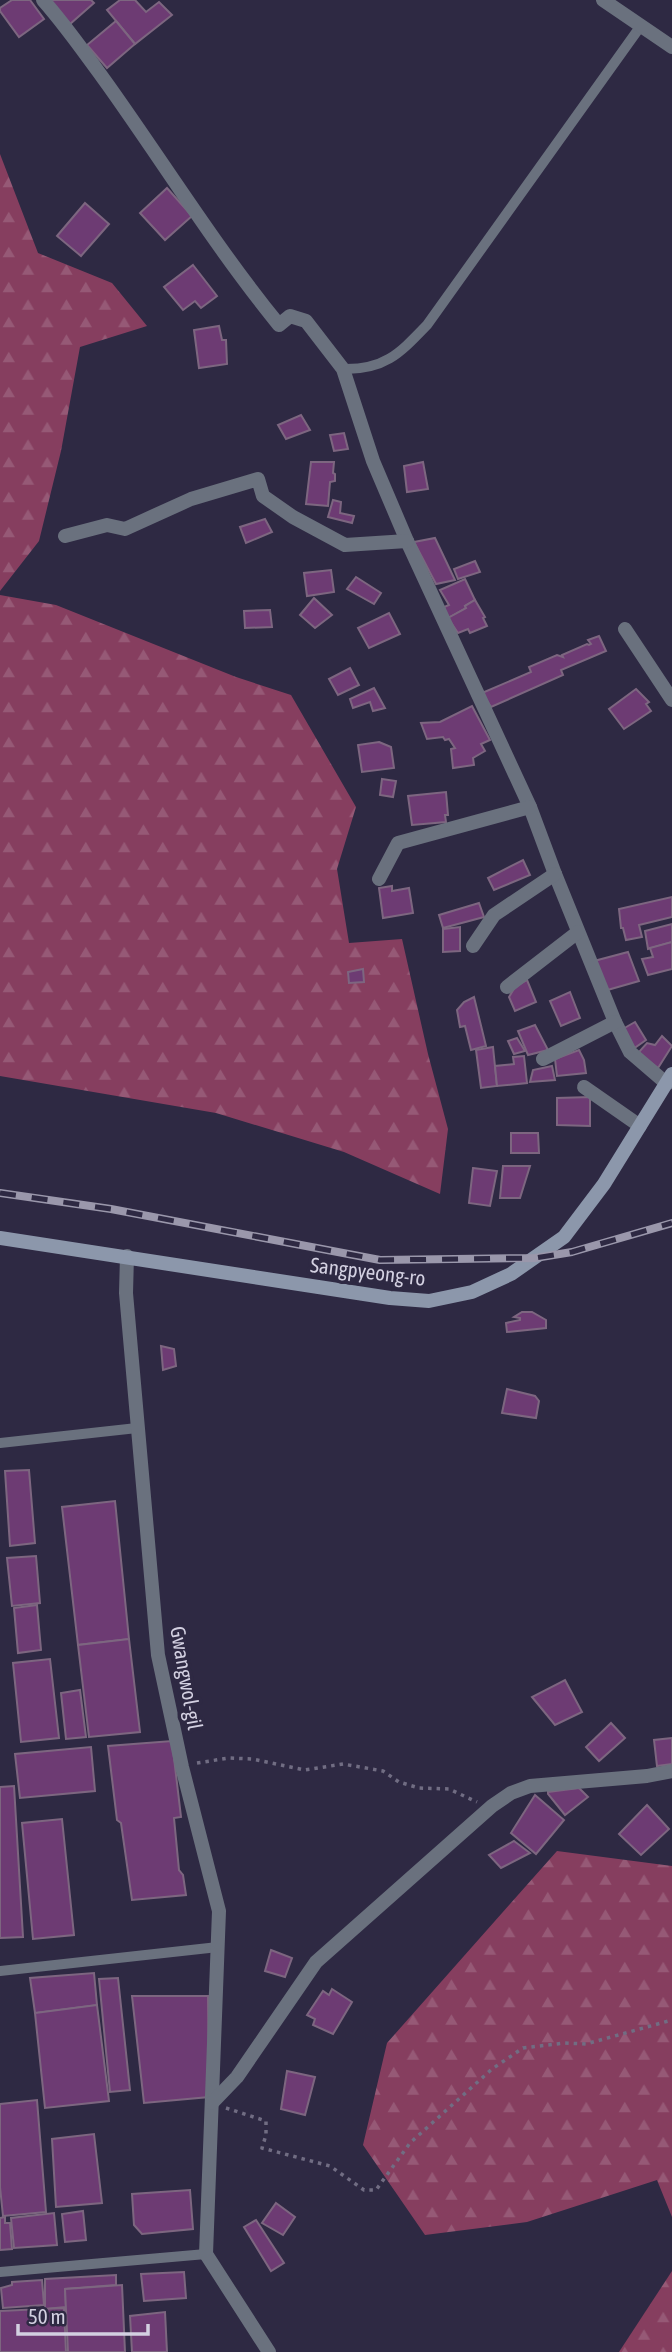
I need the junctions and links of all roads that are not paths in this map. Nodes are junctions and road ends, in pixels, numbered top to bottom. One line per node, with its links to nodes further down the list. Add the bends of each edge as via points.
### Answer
1 (43, 0): 5 (street, via 256,297 279,325 290,316 306,321)
2 (603, 0): 3 (street)
3 (640, 27): 4 (street); 5 (lane, via 427,325 396,357 360,369)
4 (672, 47)
5 (343, 369): 7 (street, via 373,461)
6 (65, 536): 7 (street, via 107,525 125,529 191,499 258,479 263,496 345,545)
7 (407, 541): 10 (street)
8 (625, 629): 9 (street)
9 (672, 700)
10 (530, 807): 11 (street); 12 (street, via 398,843)
11 (555, 874): 13 (street); 14 (street, via 494,915)
12 (379, 879)
13 (578, 932): 15 (street); 16 (street)
14 (473, 946)
15 (507, 987)
16 (615, 1022): 17 (street); 18 (street, via 630,1052)
17 (543, 1059)
18 (670, 1080): 20 (main road, Sangpyeong-ro)
19 (584, 1087): 20 (street)
20 (639, 1126): 22 (main road, Sangpyeong-ro, via 564,1237 511,1274 472,1292 429,1301 390,1298)
21 (0, 1238): 22 (main road, Sangpyeong-ro)
22 (127, 1256): 23 (street, Gwangwol-gil)
23 (137, 1428): 24 (lane); 26 (street, Gwangwol-gil, via 158,1655 219,1911)
24 (0, 1443)
25 (672, 1771): 28 (street, via 530,1786 492,1806 316,1962 237,2077)
26 (218, 1947): 27 (lane); 28 (street, Gwangwol-gil)
27 (0, 1971)
28 (212, 2103): 29 (street, Gwangwol-gil)
29 (206, 2254): 30 (lane); 31 (street)
30 (0, 2272)
31 (265, 2350)

